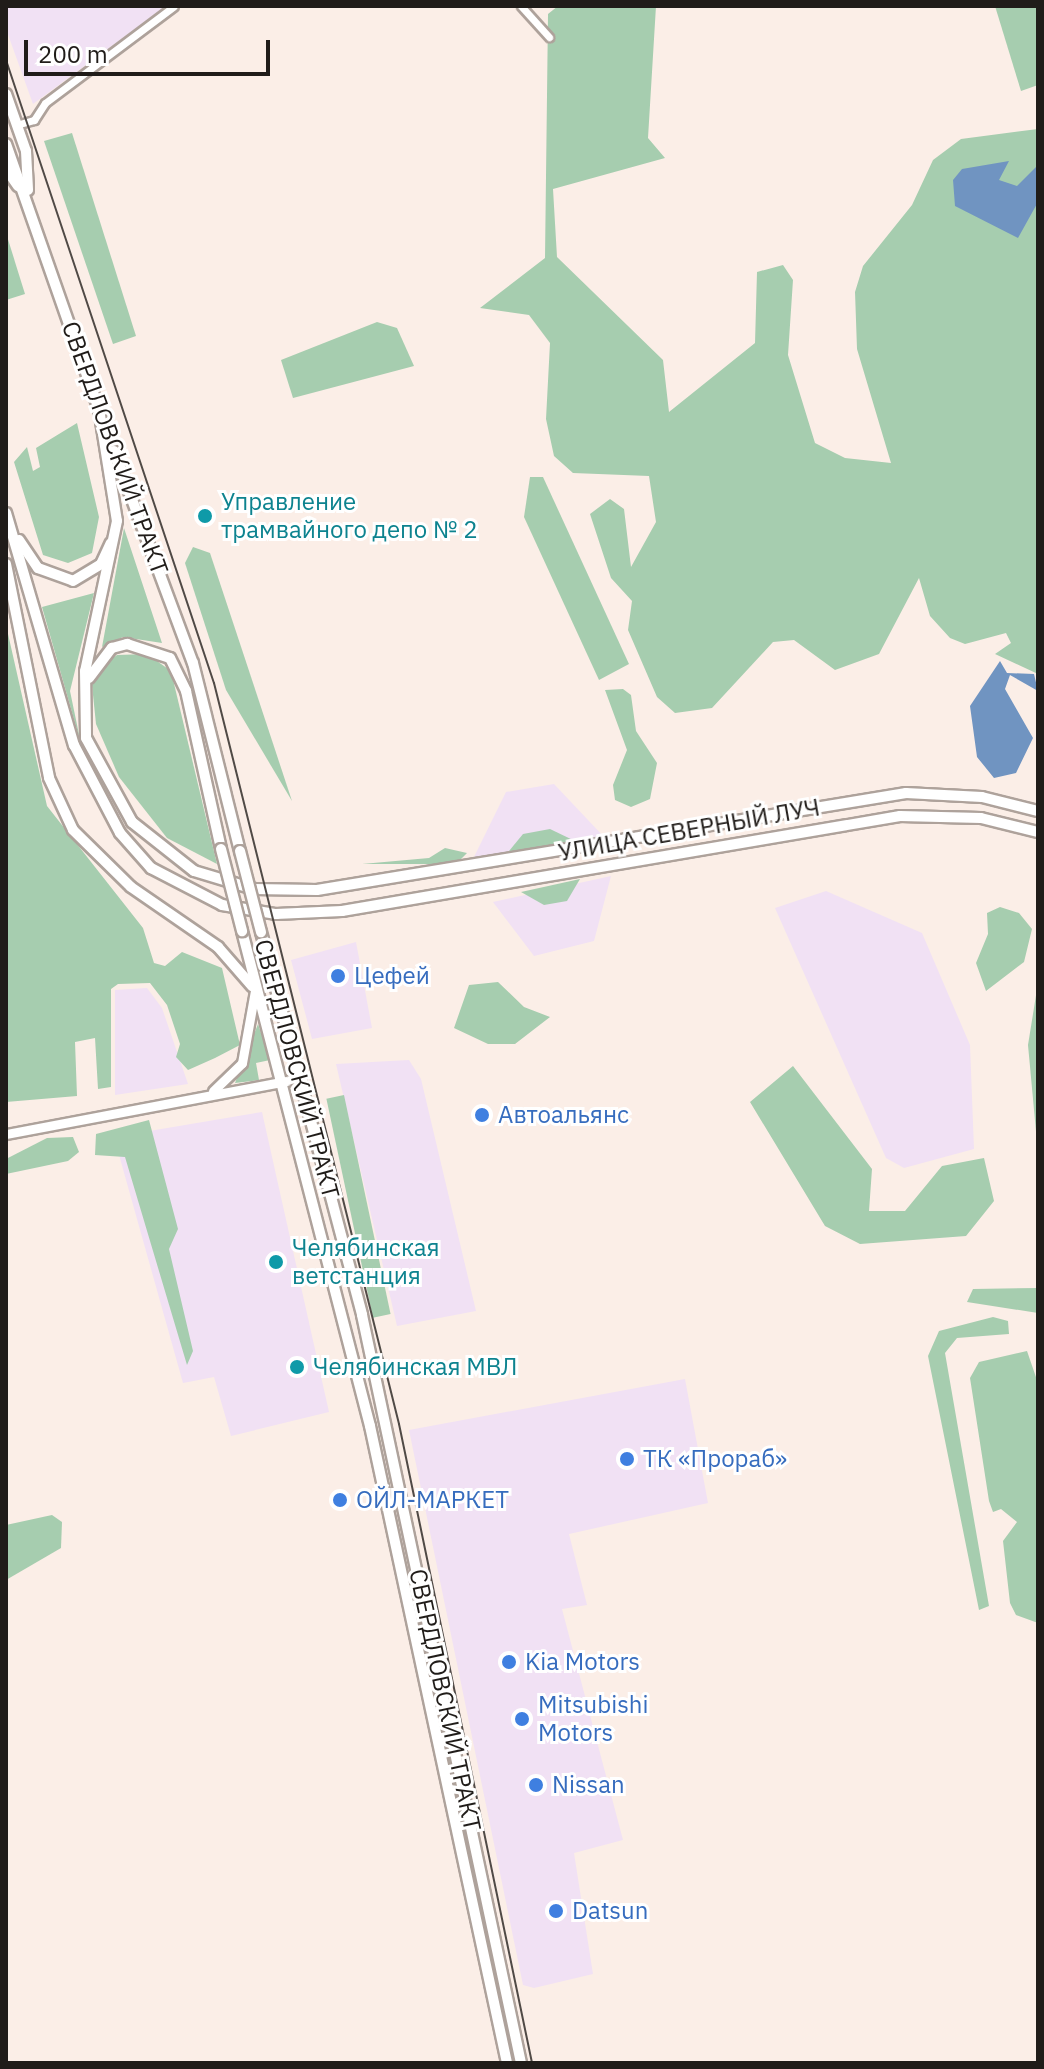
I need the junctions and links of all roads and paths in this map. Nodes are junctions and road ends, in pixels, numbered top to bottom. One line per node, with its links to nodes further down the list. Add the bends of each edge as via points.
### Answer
1 (174, 6): 5 (street, via 45,103 34,120)
2 (521, 6): 3 (street)
3 (549, 37)
4 (6, 94): 5 (main road)
5 (16, 125): 8 (main road)
6 (6, 144): 8 (main road, СВЕРДЛОВСКИЙ ТРАКТ)
7 (6, 169): 8 (main road)
8 (29, 200): 9 (main road, СВЕРДЛОВСКИЙ ТРАКТ)
9 (99, 409): 11 (main road); 18 (main road, СВЕРДЛОВСКИЙ ТРАКТ, bridge, via 193,663)
10 (6, 513): 12 (main road)
11 (117, 521): 12 (main road, СВЕРДЛОВСКИЙ ТРАКТ, via 101,564 73,581 38,568); 14 (main road)
12 (11, 524): 16 (main road, УЛИЦА СЕВЕРНЫЙ ЛУЧ, via 61,709 120,833 151,868 190,894 256,912 342,911 900,816 981,818)
13 (6, 564): 17 (main road, СВЕРДЛОВСКИЙ ТРАКТ, via 49,778 73,830 118,877 218,947)
14 (81, 703): 15 (main road, УЛИЦА СЕВЕРНЫЙ ЛУЧ, via 86,738 109,783 162,852 194,871 254,889 340,889 906,793 982,797); 17 (main road, СВЕРДЛОВСКИЙ ТРАКТ, bridge, via 96,663 112,648 142,643 170,658 186,691)
15 (1038, 811)
16 (1038, 832)
17 (255, 991): 19 (main road, СВЕРДЛОВСКИЙ ТРАКТ); 20 (main road, via 242,1063 221,1088)
18 (301, 1079): 19 (main road); 23 (main road, СВЕРДЛОВСКИЙ ТРАКТ, via 362,1315)
19 (286, 1081): 20 (main road); 22 (main road, СВЕРДЛОВСКИЙ ТРАКТ, via 370,1426)
20 (202, 1096): 21 (main road)
21 (6, 1134)
22 (507, 2063)
23 (521, 2063)

